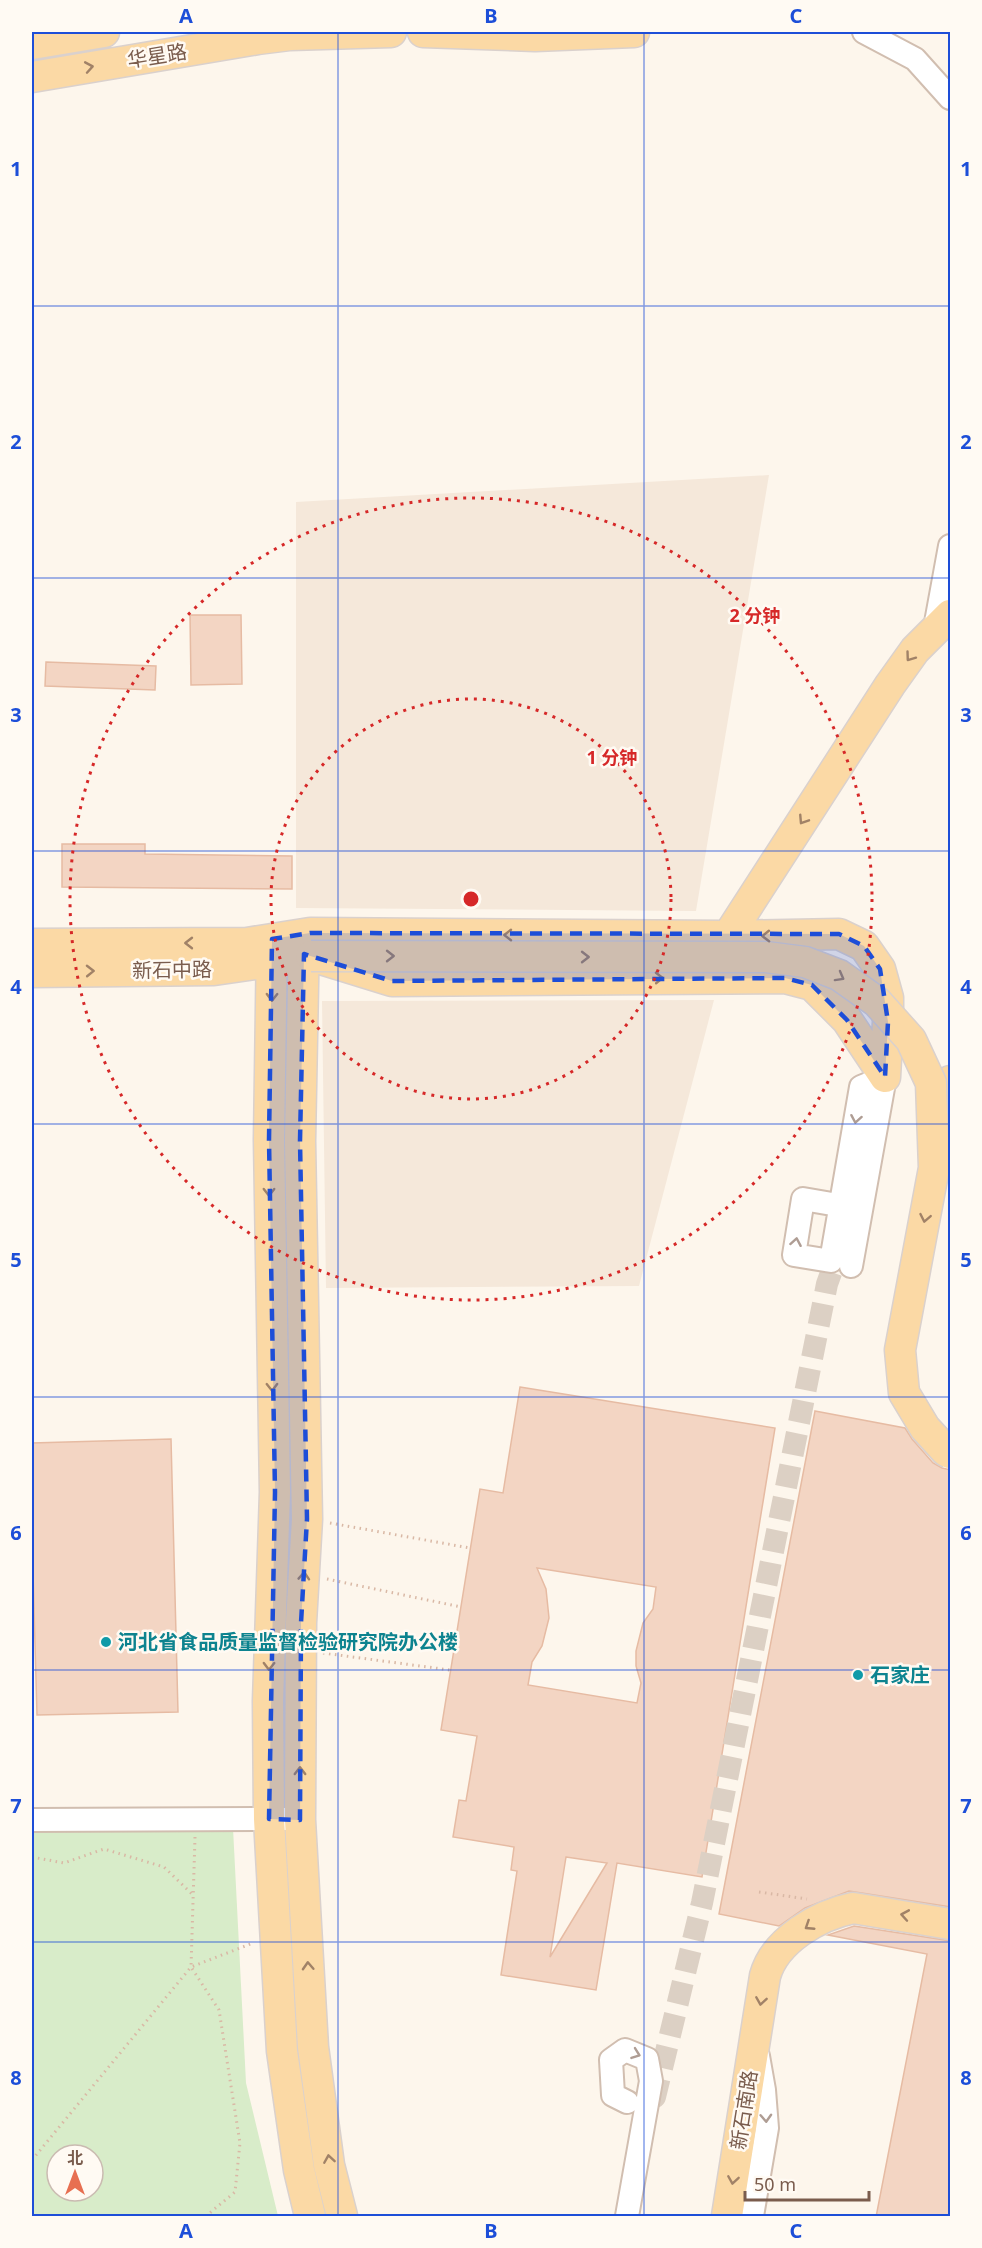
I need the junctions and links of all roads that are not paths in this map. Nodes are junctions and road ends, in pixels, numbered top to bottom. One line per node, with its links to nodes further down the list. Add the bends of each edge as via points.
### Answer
1 (104, 32): 6 (main road, 华星路)
2 (391, 32): 7 (main road, 华星路, one-way to 2, via 279,36)
3 (423, 32): 4 (main road, via 536,36)
4 (634, 32)
5 (864, 32): 8 (street, via 915,59)
6 (32, 44)
7 (32, 77)
8 (951, 98)
9 (951, 546): 10 (street)
10 (943, 622): 11 (main road, one-way to 11, via 915,650 890,685)
11 (729, 936): 14 (main road, one-way to 14); 16 (main road); 17 (main road, one-way to 11, via 888,998 879,969 864,946 839,934)
12 (32, 944): 13 (main road, 新石中路, one-way to 12)
13 (264, 948): 14 (main road); 15 (main road, 新石中路, one-way to 13, via 214,970); 23 (main road, one-way to 23, via 275,1492 268,1701)
14 (306, 949): 16 (main road, one-way to 16, via 392,981); 19 (main road, one-way to 19, bridge, via 766,957 805,962 840,975 877,1002 911,1040 930,1083); 25 (main road, one-way to 14, via 300,1650 307,1519 300,1141)
15 (32, 972)
16 (709, 978): 17 (main road, via 785,978 812,985 847,1020)
17 (885, 1077): 20 (street, one-way to 20, via 861,1087 831,1261 794,1255 803,1199); 21 (street)
18 (951, 1081): 19 (main road, bridge)
19 (934, 1168): 22 (main road, one-way to 22, bridge, via 900,1350 904,1393 925,1428)
20 (832, 1204)
21 (851, 1266)
22 (951, 1453)
23 (270, 1819): 24 (street); 25 (street); 29 (main road, via 279,2014 298,2170)
24 (32, 1820)
25 (300, 1820): 30 (main road, one-way to 25, via 330,2165 314,2047)
26 (951, 1924): 27 (main road, 新石南路, one-way to 27, via 859,1907 838,1911 811,1924 787,1943 767,1970)
27 (755, 2040): 32 (main road, 新石南路, one-way to 32); 33 (street, one-way to 33, via 766,2128)
28 (627, 2102): 31 (street, one-way to 31, via 613,2095 611,2078 611,2060 625,2050 647,2059 651,2081)
29 (310, 2217)
30 (342, 2217)
31 (627, 2217)
32 (727, 2217)
33 (752, 2217)

